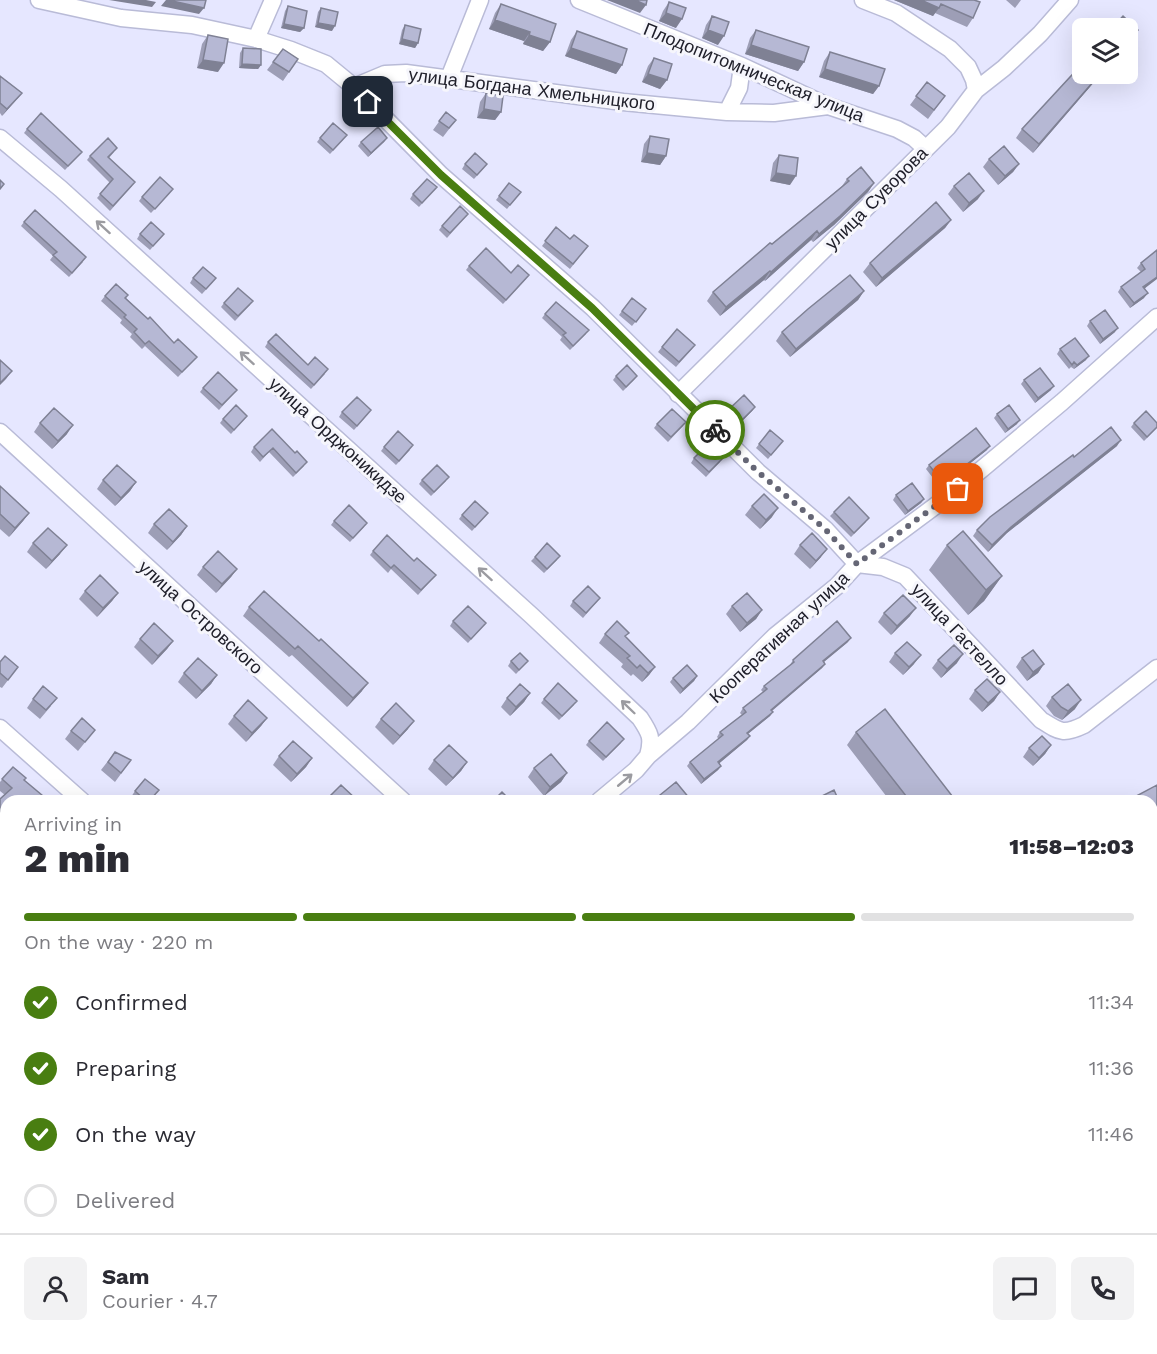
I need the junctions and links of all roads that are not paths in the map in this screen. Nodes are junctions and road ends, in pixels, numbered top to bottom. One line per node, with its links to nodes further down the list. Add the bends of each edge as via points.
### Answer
1 (39, 0): 7 (street, via 121,18 192,26)
2 (273, 0): 7 (street)
3 (480, 0): 9 (street)
4 (579, 0): 8 (street, Плодопитомническая улица)
5 (863, 0): 11 (street, via 896,13 950,49 968,67)
6 (1070, 0): 11 (street, улица Суворова, via 1040,34)
7 (256, 39): 10 (street, via 326,64)
8 (742, 66): 12 (street, Плодопитомническая улица); 13 (street, via 739,88)
9 (449, 78): 10 (street, улица Богдана Хмельницкого, via 385,74); 13 (street, улица Богдана Хмельницкого)
10 (354, 87): 17 (street, via 441,175 592,308)
11 (976, 90): 15 (street, улица Суворова, via 948,127)
12 (828, 106): 13 (street, улица Богдана Хмельницкого, via 774,113); 15 (street, Плодопитомническая улица, via 897,129)
13 (727, 112)
14 (0, 138): 22 (street, улица Орджоникидзе, one-way to 14, via 652,742 648,730 632,710 61,189)
15 (925, 148): 17 (street, улица Суворова)
16 (1157, 317): 19 (street, Кооперативная улица, via 958,489)
17 (678, 393): 19 (street, via 758,472 825,529)
18 (0, 432): 24 (street, улица Островского)
19 (857, 564): 20 (street, улица Гастелло, via 883,567 905,576 1041,720 1059,732 1084,725); 22 (street, Кооперативная улица)
20 (1157, 668)
21 (0, 728): 23 (street)
22 (648, 756): 25 (street, Кооперативная улица, one-way to 22)
23 (75, 795)
24 (396, 795)
25 (606, 795)

